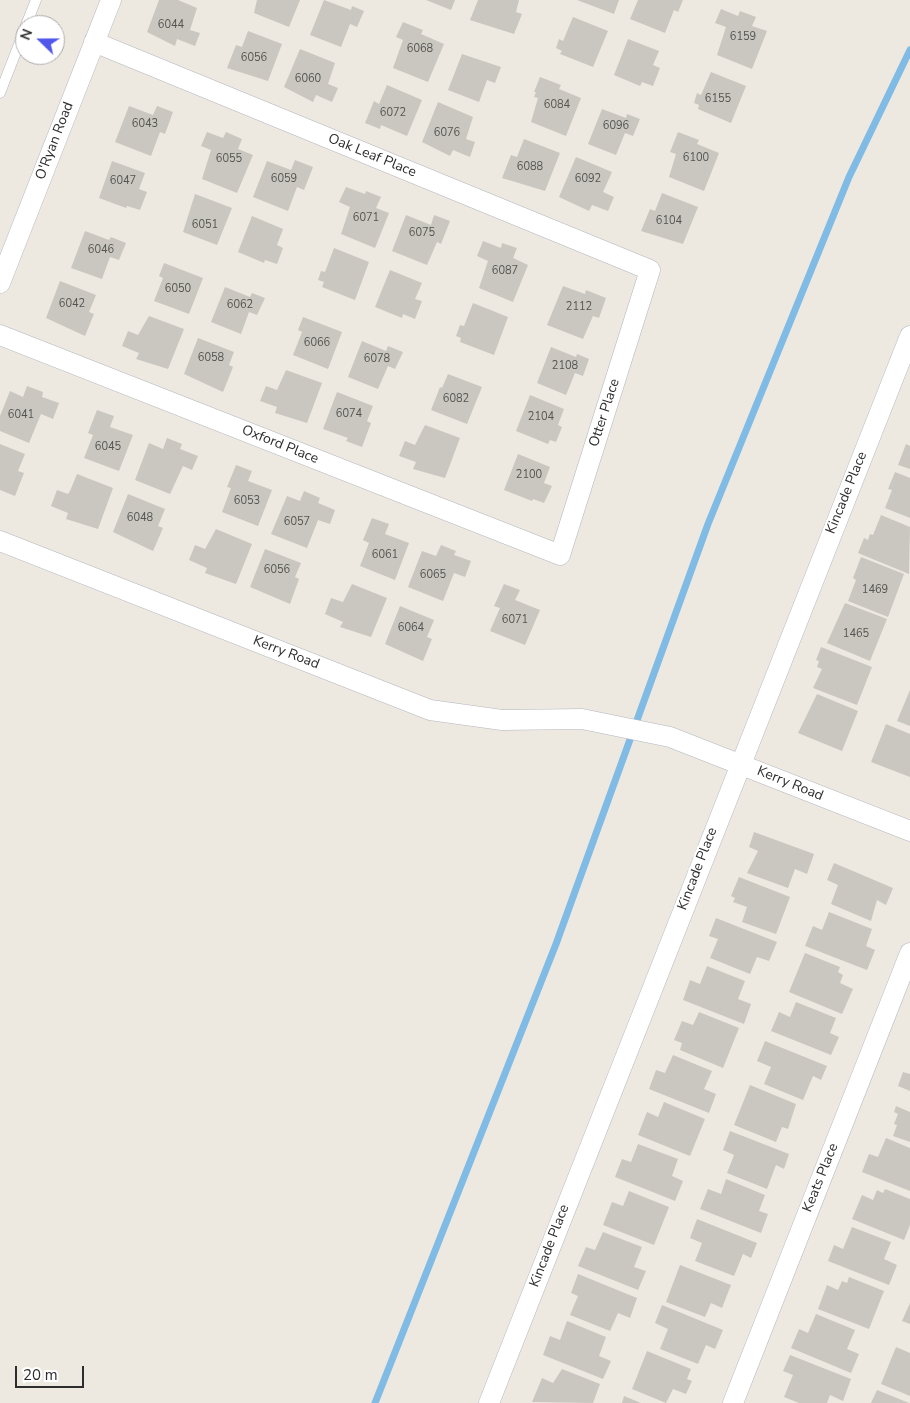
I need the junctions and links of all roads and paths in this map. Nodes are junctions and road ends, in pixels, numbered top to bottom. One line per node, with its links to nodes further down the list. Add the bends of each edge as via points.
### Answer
1 (36, 0): 3 (lane)
2 (110, 0): 4 (street, O'Ryan Road)
3 (30, 15)
4 (94, 42): 7 (street, Oak Leaf Place); 8 (street, O'Ryan Road)
5 (15, 55): 6 (lane)
6 (0, 93)
7 (650, 270): 12 (street, Otter Place)
8 (0, 283)
9 (0, 335): 12 (street, Oxford Place)
10 (910, 336): 13 (street, Kincade Place)
11 (0, 540): 13 (street, Kerry Road, via 430,710 502,720 582,719 670,737)
12 (560, 555)
13 (740, 764): 14 (street, Kerry Road); 16 (street, Kincade Place)
14 (910, 832)
15 (910, 953): 17 (street, Keats Place)
16 (489, 1403)
17 (733, 1403)

